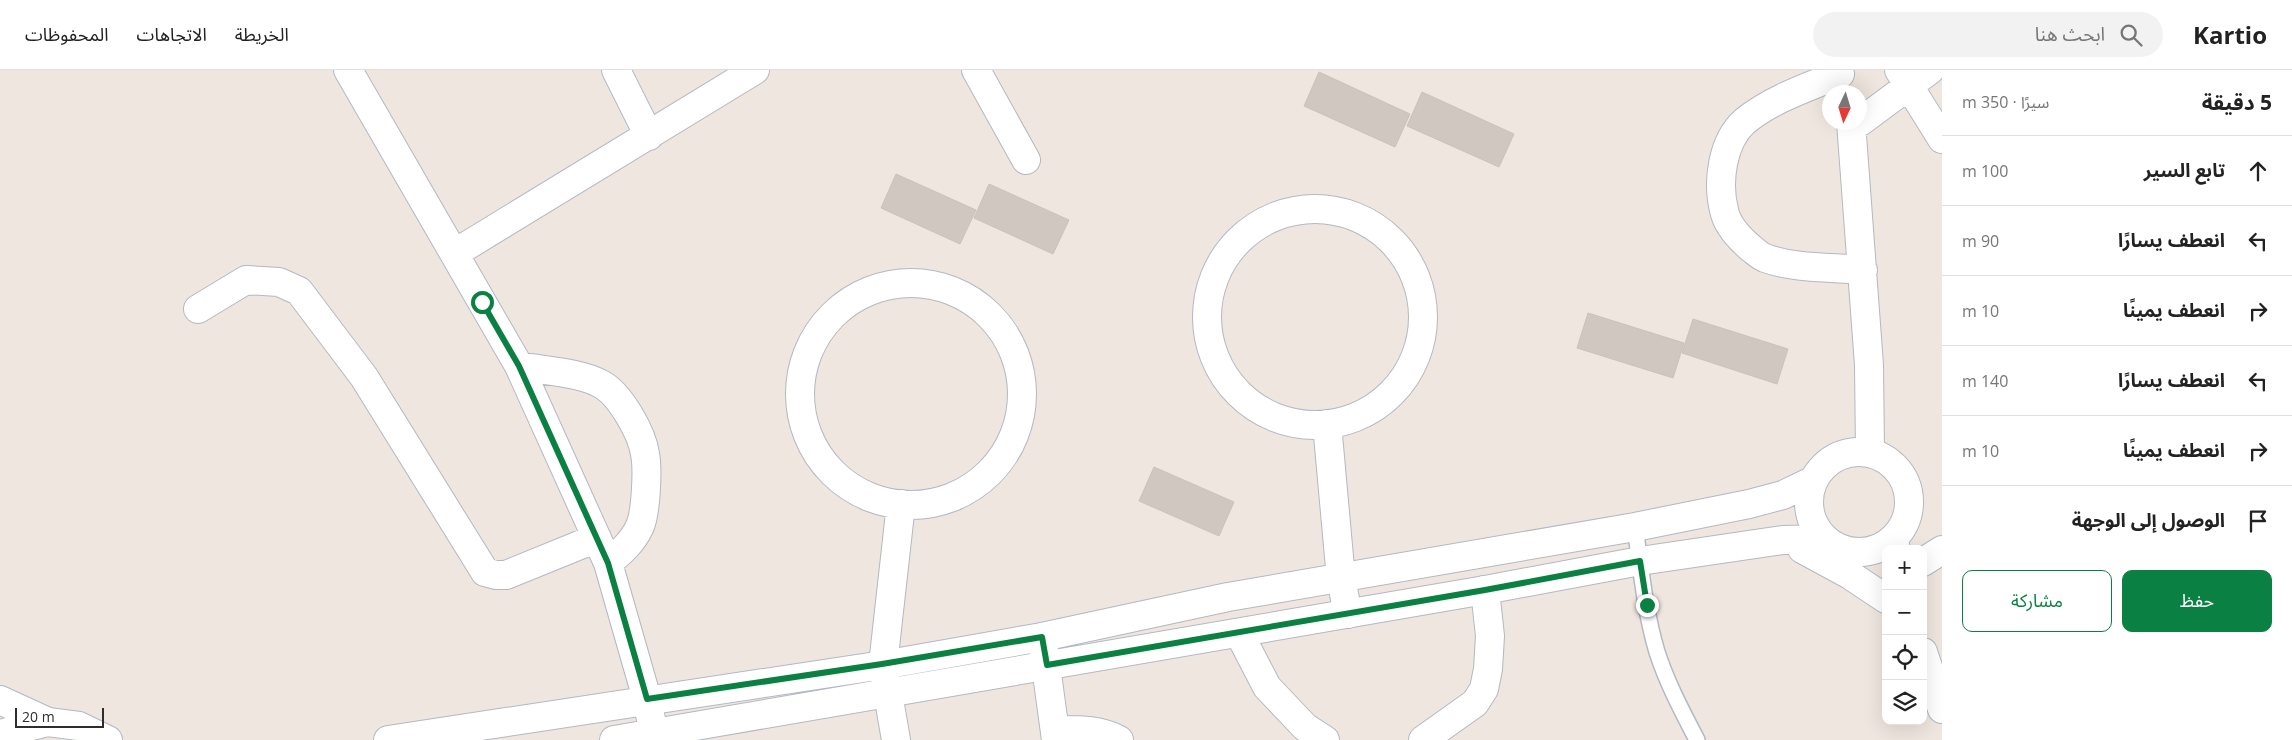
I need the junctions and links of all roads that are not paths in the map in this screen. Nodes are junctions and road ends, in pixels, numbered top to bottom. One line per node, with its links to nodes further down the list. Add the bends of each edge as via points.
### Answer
1 (348, 70): 12 (street)
2 (616, 70): 9 (street)
3 (756, 70): 9 (street)
4 (976, 70): 11 (street)
5 (1913, 75): 7 (street); 10 (street)
6 (1841, 79): 13 (street, via 1800,90 1744,122 1727,148 1721,179 1724,211 1738,238 1763,257 1796,264)
7 (1867, 114)
8 (1855, 130): 13 (street)
9 (649, 136): 12 (street)
10 (1942, 139)
11 (1026, 160)
12 (455, 253): 15 (street)
13 (1863, 270): 17 (street)
14 (198, 309): 21 (street, via 246,280 279,282 300,291 364,377 485,572 506,576)
15 (519, 366): 21 (street); 28 (street, via 602,384 614,395 637,429 645,454 644,508 630,544)
16 (1327, 424): 16 (street, via 1350,420 1388,397 1414,360 1421,339 1423,316 1413,272 1402,253 1386,236 1347,214 1302,210 1260,224 1226,254 1209,296 1206,318 1216,362 1243,398 1282,420); 29 (street)
17 (1870, 452): 18 (street, via 1856,452 1831,460); 24 (street, via 1897,468 1906,481 1909,512)
18 (1814, 480): 20 (street, via 1766,500); 22 (street, via 1809,495 1809,511)
19 (901, 504): 19 (street, via 924,504 968,490 987,476 1002,458 1014,438 1021,416 1020,369 1001,328 985,310 966,297 922,283 898,283 875,288 836,312 808,349 799,395 809,440 837,477 856,491 878,500); 35 (street)
20 (1635, 528): 27 (lane); 29 (street)
21 (597, 538): 28 (street)
22 (1824, 539): 23 (street); 24 (street, via 1851,552 1866,552)
23 (1783, 540): 27 (street); 31 (street, via 1842,570)
24 (1894, 544)
25 (1942, 550): 26 (street)
26 (1927, 559)
27 (1640, 561): 30 (street); 53 (lane, via 1657,652 1670,687)
28 (608, 563): 39 (street)
29 (1341, 579): 32 (street); 34 (street, via 1228,597)
30 (1485, 590): 32 (street); 52 (street, via 1490,636 1484,689 1475,703)
31 (1882, 595)
32 (1348, 614): 33 (street)
33 (1239, 633): 37 (street); 51 (street, via 1267,687 1305,727)
34 (1042, 637): 35 (street); 37 (street)
35 (882, 664): 38 (street); 39 (street)
36 (1927, 664): 41 (street)
37 (1047, 665): 38 (street); 43 (street)
38 (887, 693): 44 (street); 49 (street)
39 (647, 699): 44 (street); 47 (street)
40 (0, 700): 42 (street)
41 (1942, 709)
42 (48, 722): 45 (street, via 7,732); 46 (street, via 79,726)
43 (1055, 735): 50 (street, via 1090,730)
44 (654, 736): 48 (street)
45 (0, 738)
46 (109, 740)
47 (388, 740)
48 (614, 740)
49 (896, 740)
50 (1119, 740)
51 (1325, 740)
52 (1423, 740)
53 (1697, 740)

